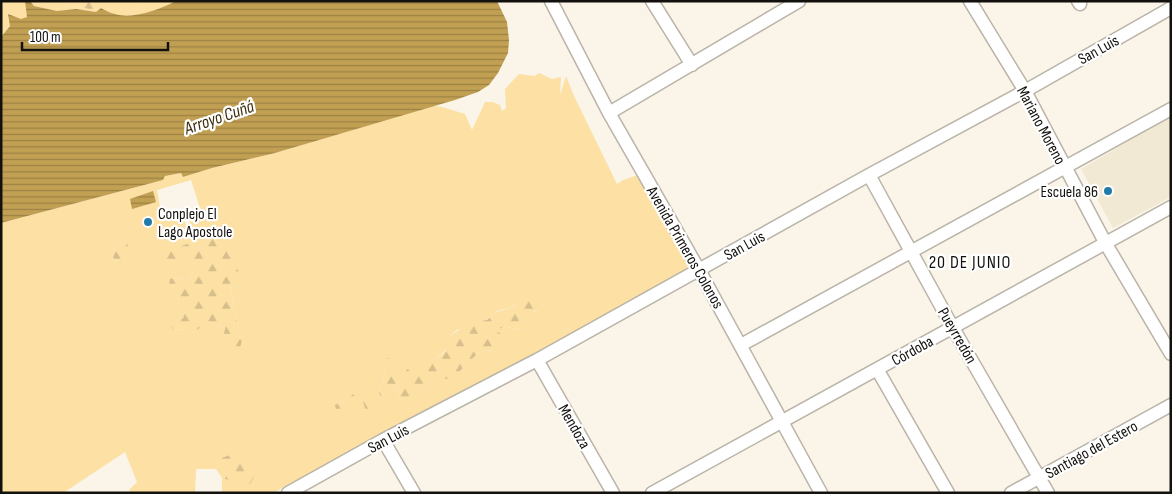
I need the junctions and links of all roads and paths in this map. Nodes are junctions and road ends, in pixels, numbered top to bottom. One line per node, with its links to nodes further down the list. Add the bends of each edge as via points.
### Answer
1 (551, 1): 10 (street, Avenida Primeros Colonos)
2 (652, 1): 7 (street)
3 (799, 1): 5 (street)
4 (970, 1): 8 (street, Mariano Moreno)
5 (782, 6): 7 (street)
6 (1171, 8): 8 (street, San Luis)
7 (692, 65): 10 (street)
8 (1025, 90): 11 (street, Mariano Moreno); 12 (street, San Luis)
9 (1171, 109): 11 (street)
10 (609, 113): 16 (street, Avenida Primeros Colonos)
11 (1065, 167): 14 (street, Mariano Moreno); 15 (street)
12 (869, 175): 15 (street, Pueyrredón); 16 (street, San Luis)
13 (1171, 208): 14 (street, Córdoba)
14 (1106, 244): 17 (street, Córdoba); 19 (street, Mariano Moreno)
15 (912, 251): 17 (street, Pueyrredón); 18 (street)
16 (699, 270): 18 (street, Avenida Primeros Colonos); 20 (street, San Luis)
17 (953, 328): 21 (street, Córdoba); 25 (street, Pueyrredón)
18 (741, 345): 23 (street, Avenida Primeros Colonos)
19 (1171, 354)
20 (538, 360): 24 (street, San Luis); 28 (street, Mendoza)
21 (877, 369): 23 (street, Córdoba); 31 (street)
22 (1171, 405): 25 (street, Santiago del Estero)
23 (782, 422): 29 (street, Córdoba); 30 (street, Avenida Primeros Colonos)
24 (383, 440): 26 (street, San Luis); 27 (street)
25 (1040, 477): 32 (street, Santiago del Estero); 33 (street, Pueyrredón)
26 (288, 493)
27 (414, 493)
28 (613, 493)
29 (652, 493)
30 (821, 493)
31 (948, 493)
32 (1011, 493)
33 (1048, 493)

